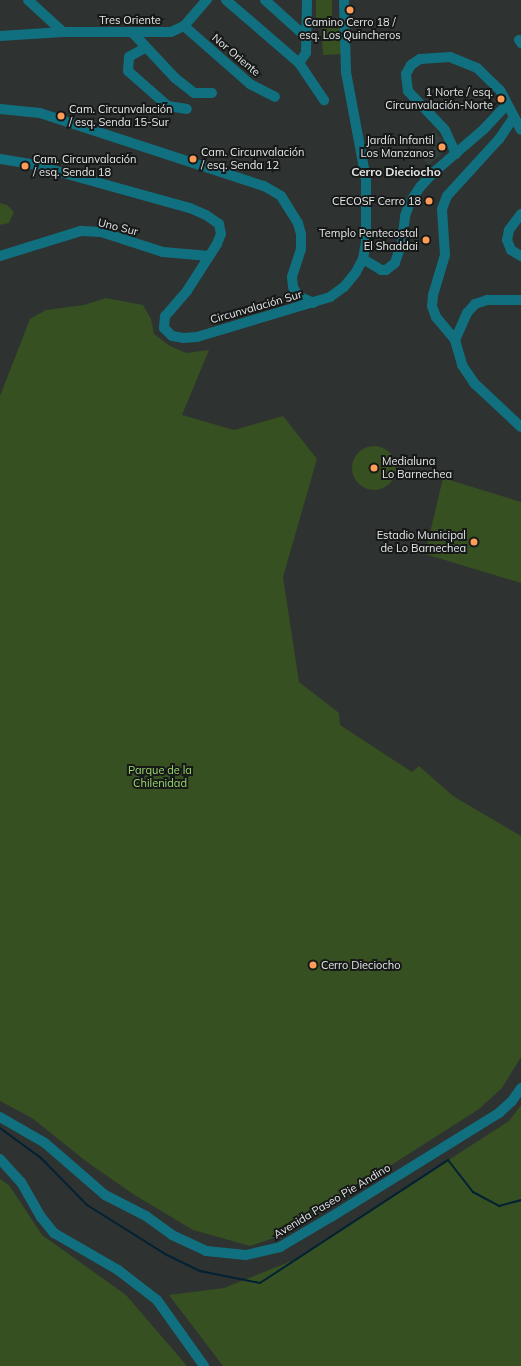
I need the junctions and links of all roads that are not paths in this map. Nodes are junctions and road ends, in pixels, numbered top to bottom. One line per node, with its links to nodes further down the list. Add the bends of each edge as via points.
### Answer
1 (28, 0): 8 (street)
2 (207, 0): 7 (street)
3 (226, 0): 13 (street)
4 (264, 0): 11 (street)
5 (307, 0): 11 (street)
6 (344, 0): 28 (street, via 346,72 366,179 366,242)
7 (184, 26): 9 (street, Tres Oriente, via 171,32); 15 (street, Nor Oriente, via 250,84)
8 (63, 32): 9 (street, Tres Oriente); 10 (street, Tres Oriente)
9 (132, 32): 12 (street)
10 (0, 36)
11 (306, 37): 13 (street, via 306,53)
12 (145, 48): 14 (street, via 194,93); 19 (street, via 129,57 128,71 168,106)
13 (299, 63): 16 (street)
14 (212, 93)
15 (275, 97)
16 (324, 100)
17 (507, 104): 20 (street); 22 (street); 22 (street, via 495,83 477,68 462,60 443,57 423,58 411,66 406,79 410,95 445,130)
18 (0, 109): 30 (street, Circunvalación Sur, via 40,113 264,186 282,196 298,223 301,234 301,249 292,277 293,287 298,296)
19 (187, 109)
20 (518, 118): 21 (street); 31 (street, via 447,196 442,209 445,255 432,295 432,306 436,317)
21 (521, 130)
22 (456, 154): 28 (street, via 434,172 410,202 395,263 386,270 381,270)
23 (0, 159): 26 (street, Circunvalación Sur, via 37,166 206,214 219,224 221,229 219,240)
24 (521, 214): 27 (street, via 511,226 507,240 511,250)
25 (0, 256): 26 (street, Uno Sur, via 80,231 101,232 164,252)
26 (209, 256): 30 (street, Circunvalación Sur, via 187,291 166,313 164,325 172,336 197,337)
27 (521, 256)
28 (362, 260): 30 (street, via 344,287 330,297)
29 (521, 300): 31 (street, via 487,300 475,304)
30 (314, 303)
31 (455, 340): 32 (street, via 462,365 474,383)
32 (521, 427)
33 (521, 1088): 34 (street, Avenida Paseo Pie Andino, via 499,1113 331,1217 280,1247 246,1255 206,1251 172,1235 146,1216 105,1195 45,1143)
34 (0, 1117)
35 (0, 1159): 36 (street, via 21,1182 54,1233 118,1270 157,1300)
36 (204, 1366)

